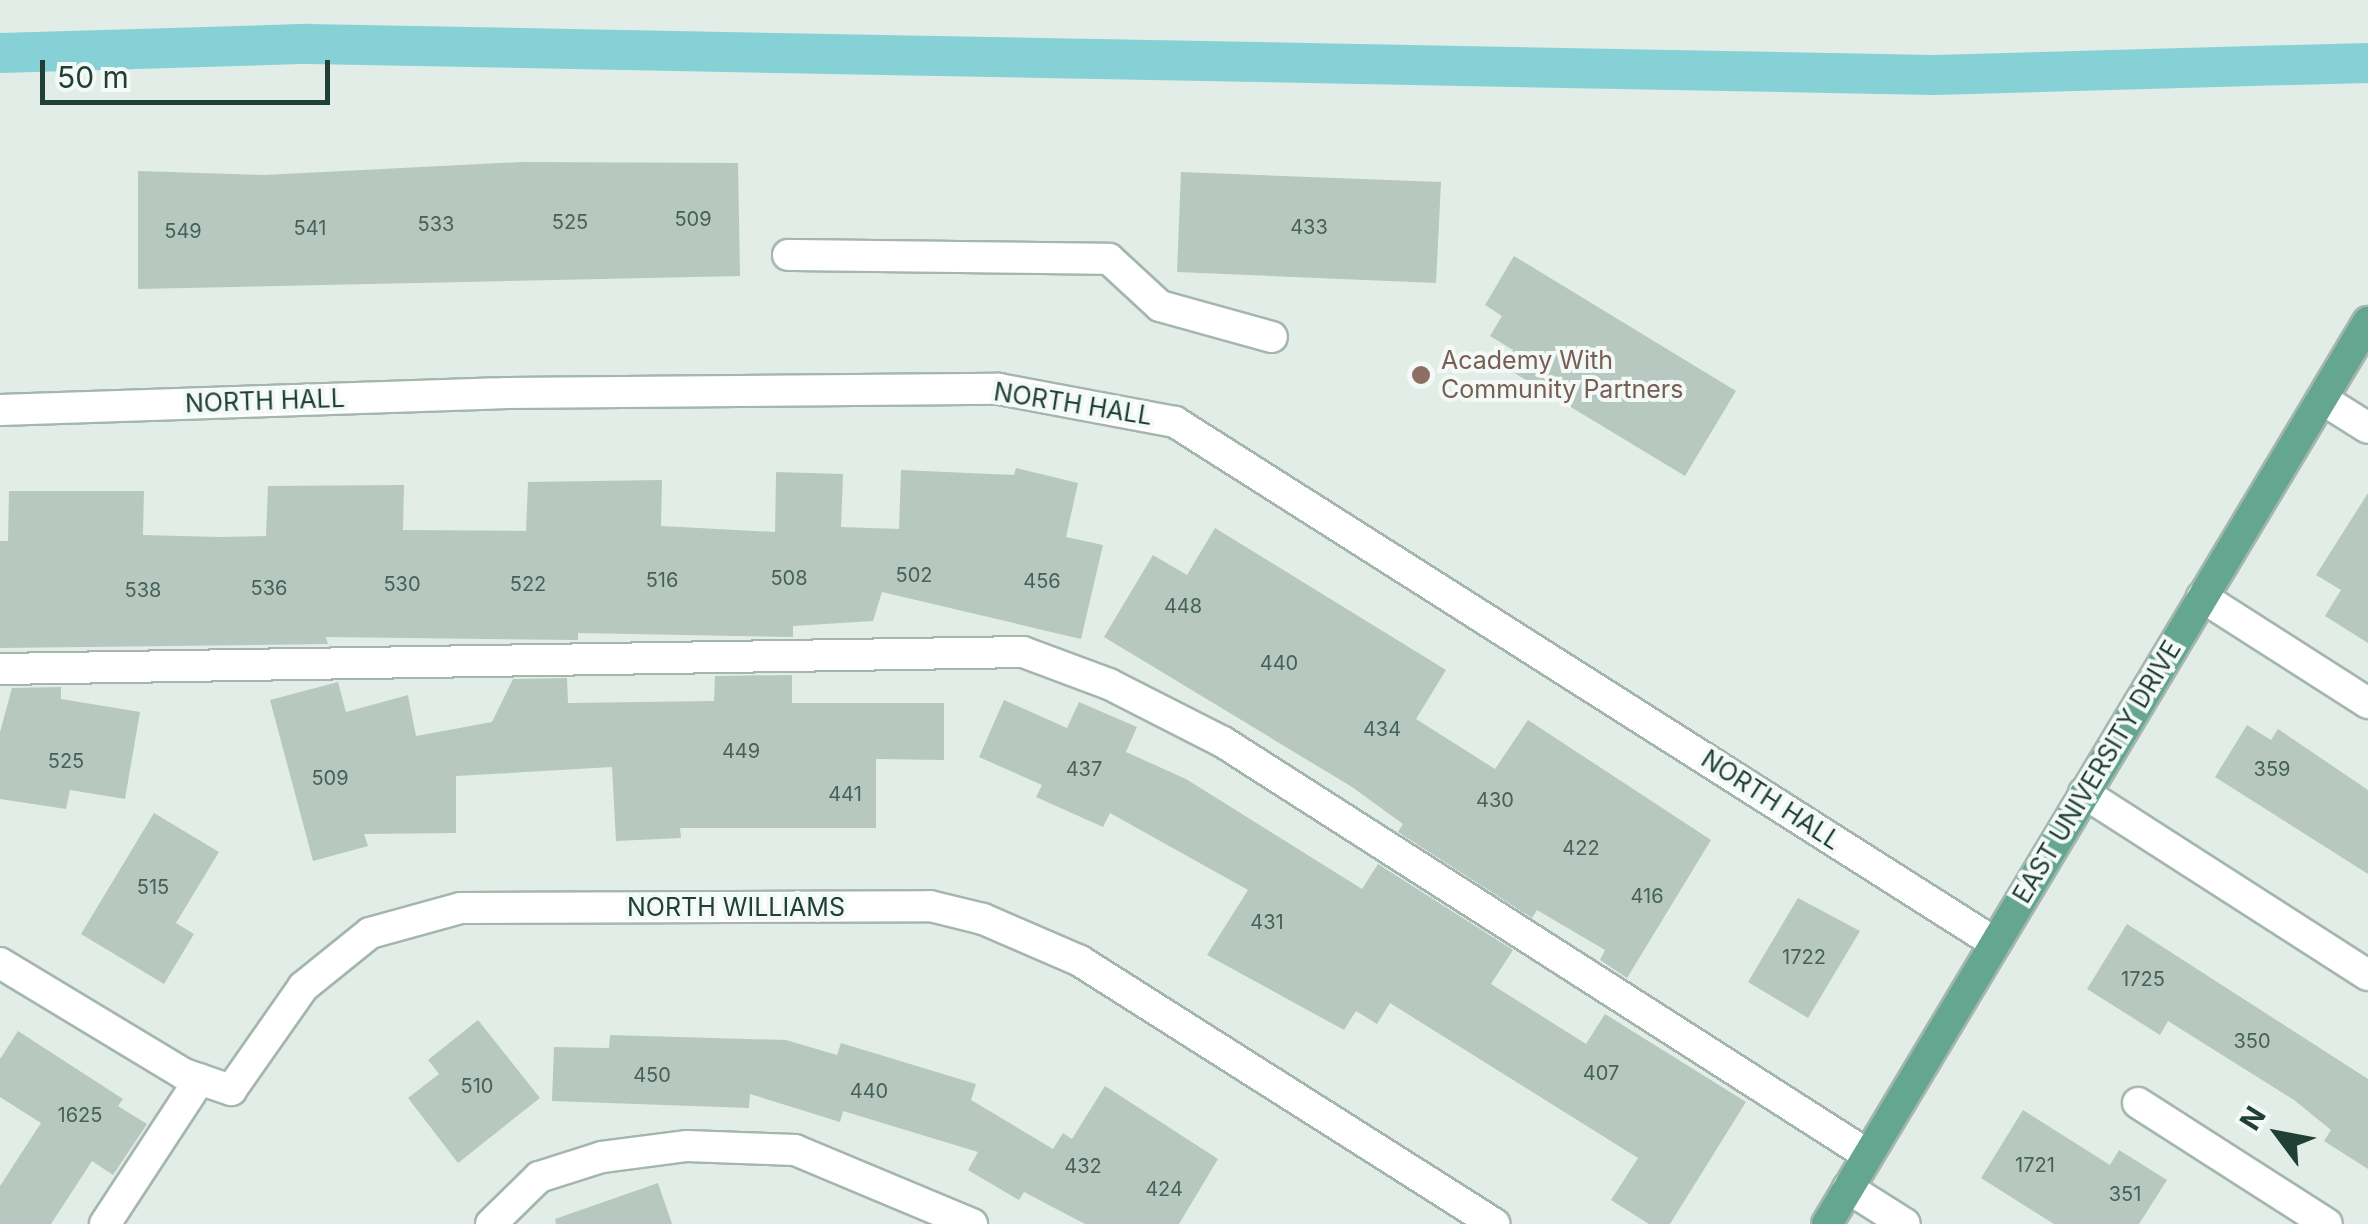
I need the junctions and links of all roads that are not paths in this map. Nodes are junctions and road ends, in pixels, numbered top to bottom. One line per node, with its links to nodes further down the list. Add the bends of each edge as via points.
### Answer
1 (788, 255): 3 (street, via 1109,259 1160,306)
2 (2368, 322): 4 (main road, EAST UNIVERSITY DRIVE)
3 (1272, 337)
4 (2322, 399): 6 (street); 7 (main road, EAST UNIVERSITY DRIVE)
5 (0, 410): 11 (street, NORTH HALL, via 508,393 999,389 1176,422)
6 (2368, 428)
7 (2202, 597): 9 (street); 10 (main road, EAST UNIVERSITY DRIVE)
8 (0, 669): 16 (street, via 1023,652 1110,684 1223,742)
9 (2368, 703)
10 (2084, 793): 11 (main road, EAST UNIVERSITY DRIVE); 13 (street)
11 (1994, 943): 16 (main road, EAST UNIVERSITY DRIVE)
12 (0, 963): 14 (street)
13 (2368, 975)
14 (200, 1080): 18 (street); 21 (street, NORTH WILLIAMS, via 230,1090 303,987 370,932 461,908 930,906 984,918 1080,960)
15 (2138, 1103): 24 (street)
16 (1868, 1155): 17 (main road, EAST UNIVERSITY DRIVE)
17 (1848, 1188): 22 (main road, EAST UNIVERSITY DRIVE); 23 (street)
18 (105, 1224)
19 (491, 1224): 20 (street, via 539,1177 602,1157 687,1146 795,1150)
20 (972, 1224)
21 (1495, 1224)
22 (1826, 1224)
23 (1905, 1224)
24 (2327, 1224)

